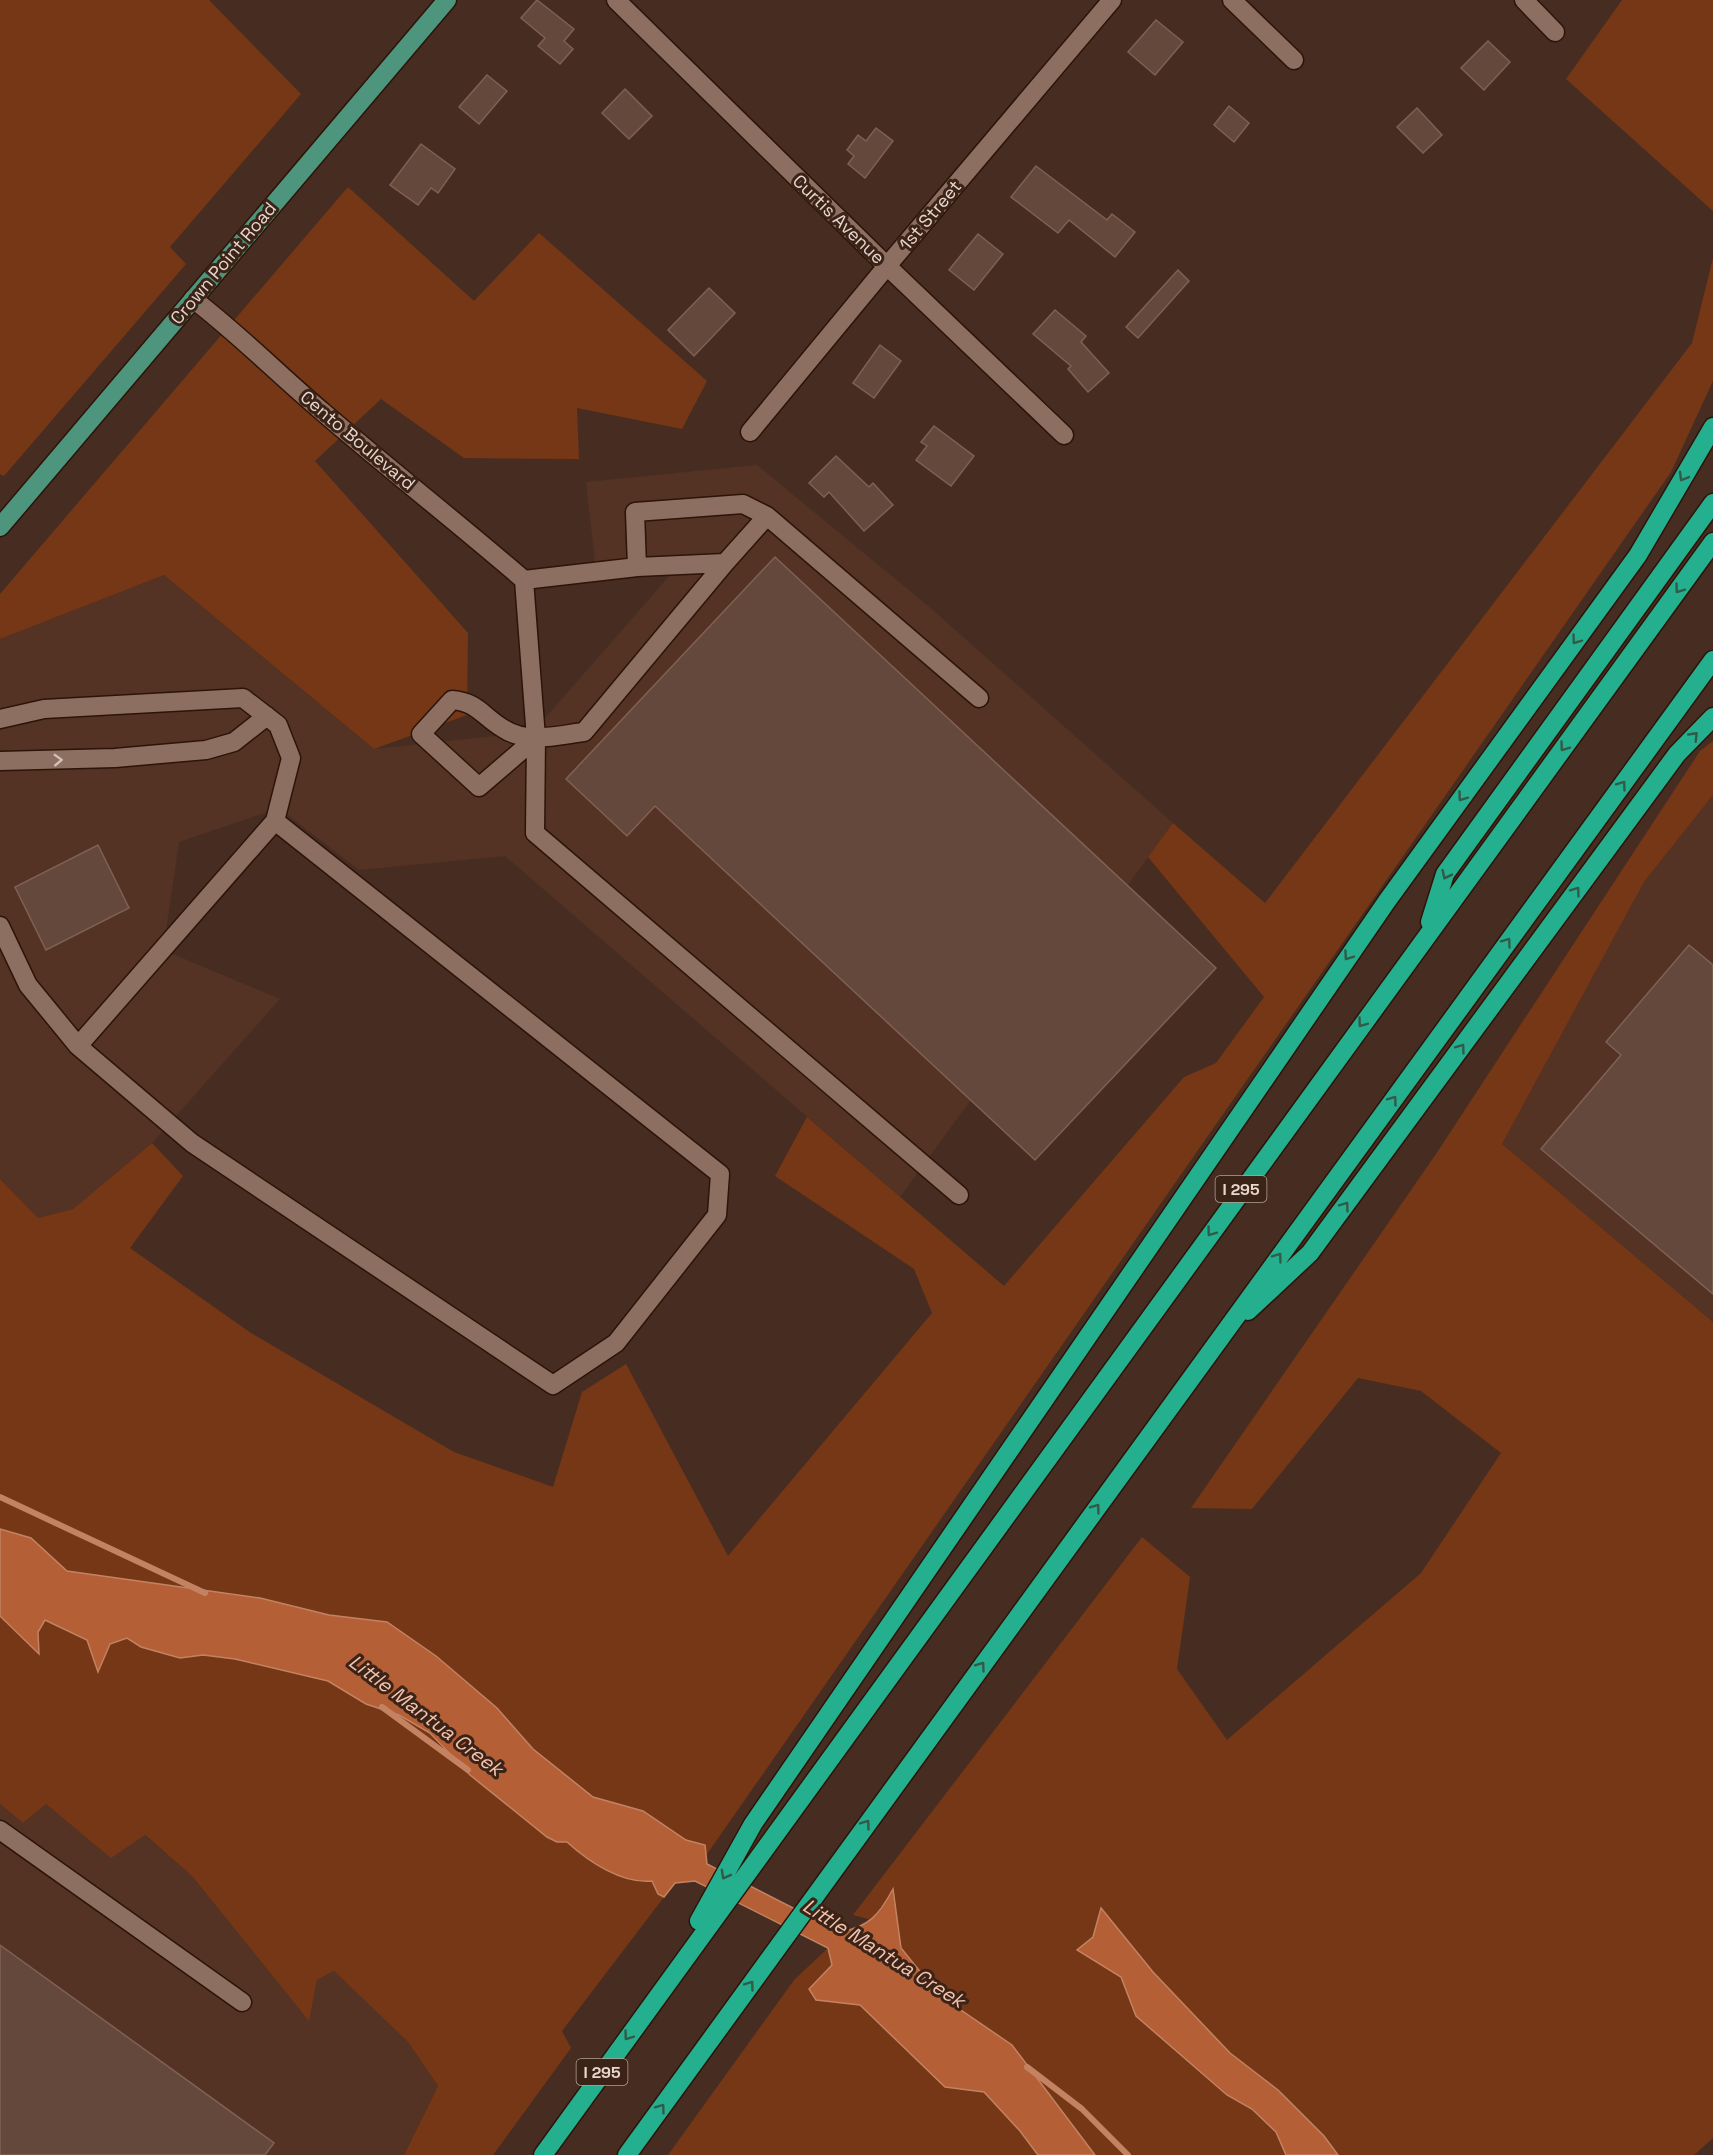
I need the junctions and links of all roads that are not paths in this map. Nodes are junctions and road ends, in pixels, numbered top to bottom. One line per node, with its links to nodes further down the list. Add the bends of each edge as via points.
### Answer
1 (447, 0): 9 (main road, Crown Point Road)
2 (616, 0): 8 (street, Curtis Avenue)
3 (1112, 0): 8 (street, 1st Street)
4 (1232, 0): 7 (street)
5 (1524, 0): 6 (street)
6 (1555, 32)
7 (1294, 60)
8 (887, 266): 11 (street, 1st Street); 12 (street, Curtis Avenue)
9 (193, 299): 15 (main road, Crown Point Road); 19 (street, Cento Boulevard)
10 (1713, 427): 34 (highway, one-way to 34, via 1638,555 1380,911 753,1824)
11 (750, 432)
12 (1064, 435)
13 (1713, 503): 29 (highway, one-way to 29, via 1445,874)
14 (767, 516): 17 (street); 18 (street, via 743,504 635,512); 21 (street)
15 (0, 527)
16 (1713, 542): 29 (highway, I 295, one-way to 29)
17 (725, 563): 18 (street); 25 (street, via 584,732)
18 (637, 567): 19 (street)
19 (524, 580): 25 (street)
20 (1713, 660): 32 (highway, one-way to 20)
21 (979, 699)
22 (267, 716): 24 (street, via 243,698 44,710); 26 (street, one-way to 22, via 115,758 206,750 234,741); 27 (street, via 278,725 291,758)
23 (1713, 717): 32 (highway, one-way to 23, via 1310,1253 1677,754)
24 (0, 719)
25 (536, 738): 25 (street, via 506,731 469,701 452,700 421,734 479,787); 31 (street, via 535,833)
26 (0, 761)
27 (275, 821): 30 (street); 30 (street, via 720,1174 717,1215 616,1343 553,1385 192,1143)
28 (0, 926): 30 (street, via 28,985)
29 (1426, 936): 34 (highway, I 295, one-way to 34)
30 (78, 1046)
31 (959, 1195)
32 (1218, 1339): 37 (highway, one-way to 32)
33 (0, 1830): 35 (street)
34 (662, 1989): 36 (highway, I 295, one-way to 36)
35 (242, 2002)
36 (543, 2155)
37 (627, 2155)

